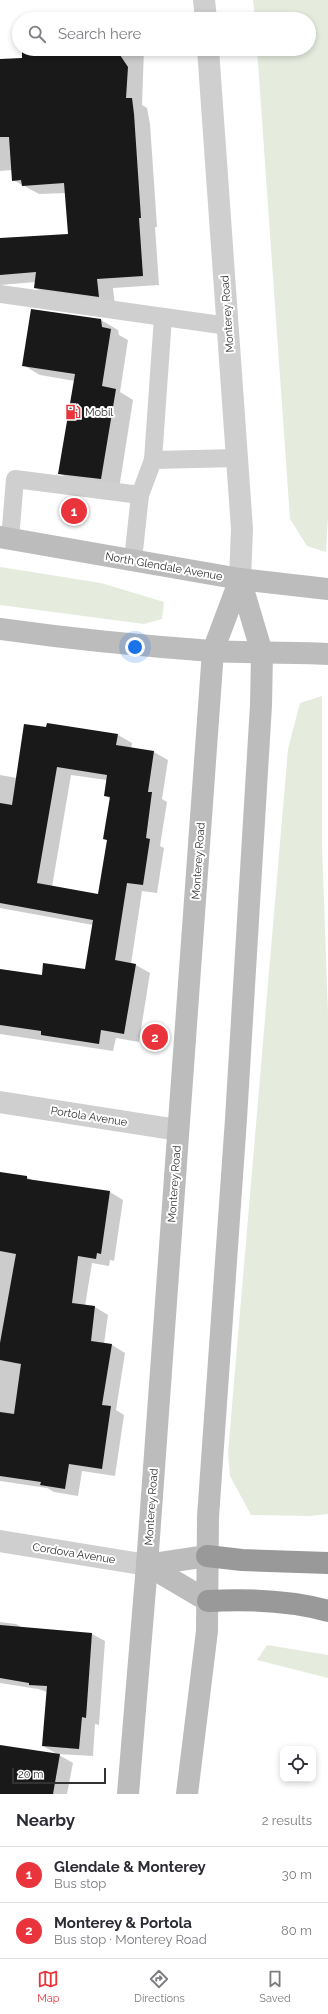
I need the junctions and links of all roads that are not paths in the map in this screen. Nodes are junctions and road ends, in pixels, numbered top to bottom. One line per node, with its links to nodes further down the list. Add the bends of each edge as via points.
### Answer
1 (204, 0): 2 (street)
2 (205, 12)
3 (209, 56): 6 (street, Monterey Road)
4 (0, 294): 5 (lane)
5 (163, 317): 6 (lane); 8 (lane)
6 (228, 326): 7 (street, Monterey Road)
7 (237, 458): 8 (lane); 12 (street, Monterey Road, via 242,529)
8 (153, 460): 9 (lane)
9 (140, 494): 10 (lane, via 15,479); 11 (lane)
10 (5, 538): 11 (main road, North Glendale Avenue)
11 (133, 560): 12 (main road, North Glendale Avenue)
12 (240, 579): 13 (main road, North Glendale Avenue); 15 (main road, Monterey Road); 16 (main road, Monterey Road)
13 (327, 589)
14 (0, 629): 15 (main road, via 80,640)
15 (213, 651): 16 (main road); 19 (main road, Monterey Road)
16 (262, 653): 17 (main road); 21 (main road, Monterey Road, via 260,722)
17 (326, 654)
18 (0, 1102): 19 (street, Portola Avenue)
19 (178, 1130): 23 (main road, Monterey Road)
20 (0, 1541): 23 (street, Cordova Avenue)
21 (207, 1556): 22 (highway); 23 (main road); 24 (main road, Monterey Road)
22 (328, 1563)
23 (147, 1565): 24 (main road); 26 (main road, Monterey Road)
24 (208, 1601): 25 (highway, via 238,1599 295,1603); 27 (main road, Monterey Road, via 207,1631)
25 (328, 1611)
26 (128, 1794)
27 (187, 1794)

